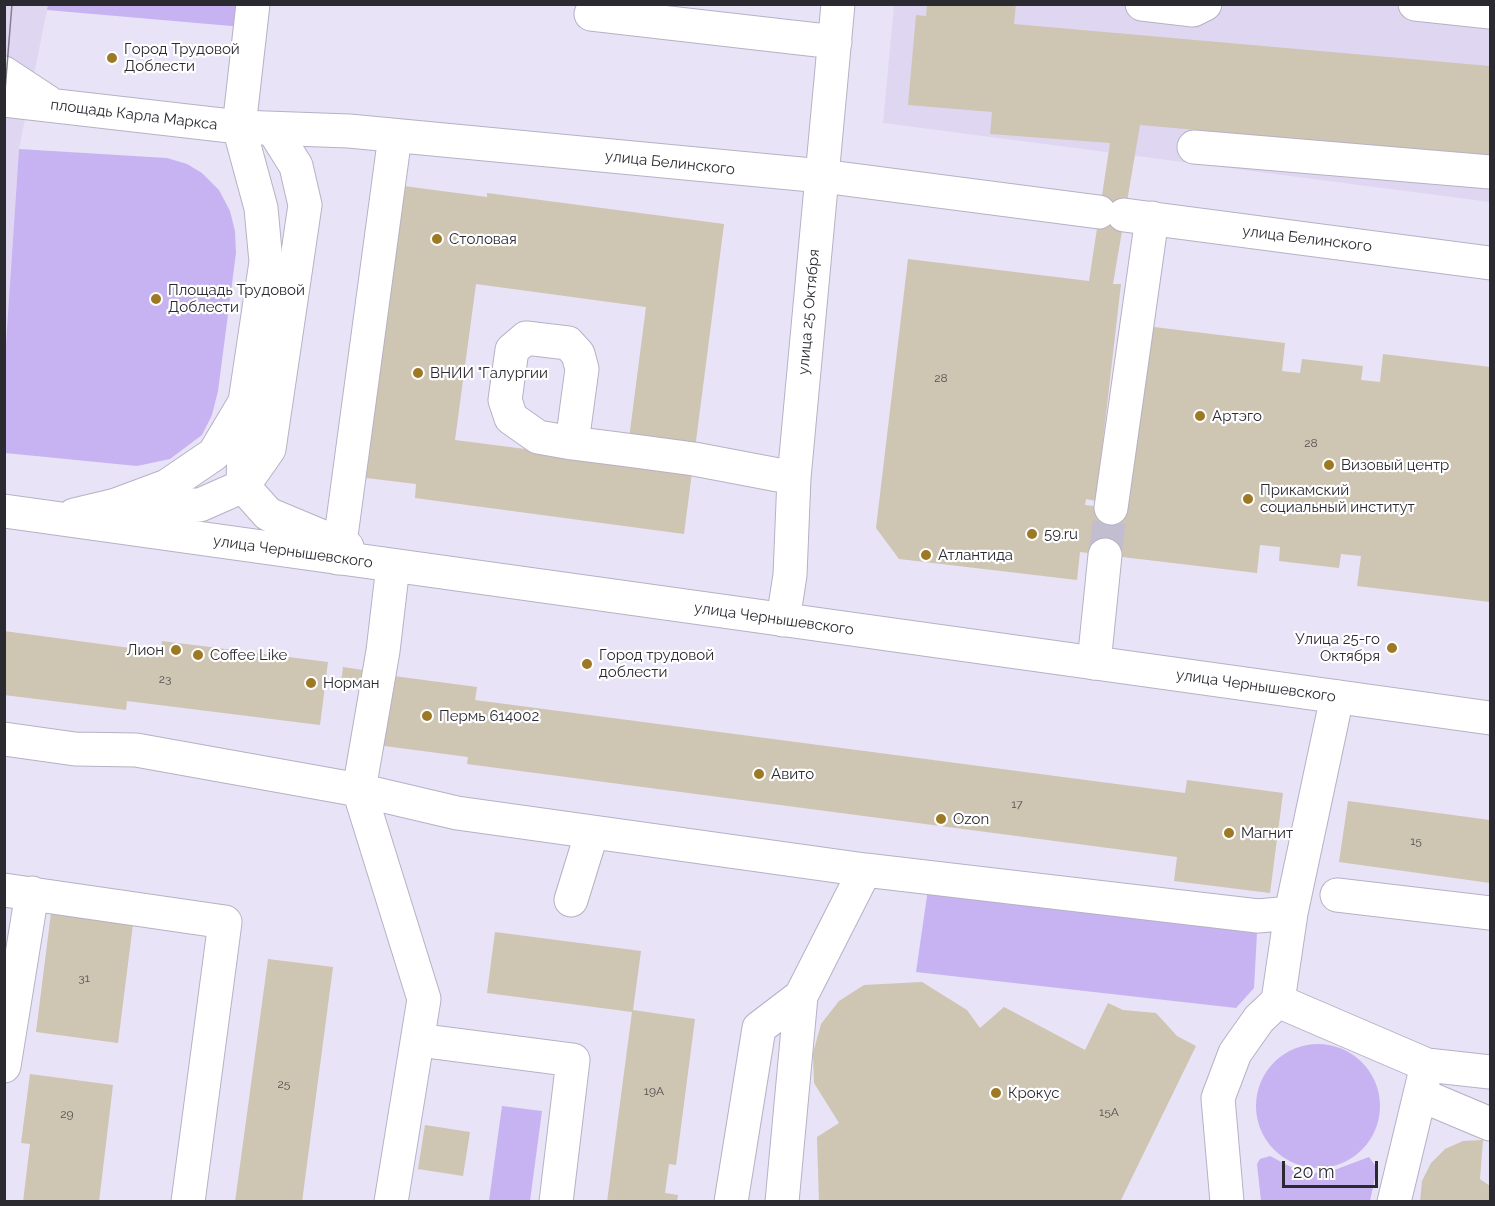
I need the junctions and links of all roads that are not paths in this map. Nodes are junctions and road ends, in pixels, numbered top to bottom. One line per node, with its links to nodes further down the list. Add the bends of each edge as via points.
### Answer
1 (254, 4): 12 (main road)
2 (838, 4): 8 (main road, улица 25 Октября)
3 (1142, 4): 4 (main road, via 1193,10)
4 (1205, 4)
5 (1415, 4): 6 (main road)
6 (1491, 12)
7 (591, 14): 8 (main road)
8 (835, 42): 17 (main road, улица 25 Октября)
9 (4, 73): 11 (main road)
10 (4, 100): 11 (main road, площадь Карла Маркса)
11 (54, 106): 12 (main road, площадь Карла Маркса)
12 (239, 128): 13 (main road, улица Белинского); 20 (main road, площадь Карла Маркса, via 261,208 266,262)
13 (273, 129): 14 (main road, улица Белинского); 23 (main road, via 296,166 304,205 269,449)
14 (395, 135): 17 (main road, улица Белинского); 28 (main road)
15 (1194, 147): 16 (main road)
16 (1491, 172)
17 (822, 176): 18 (main road, улица Белинского); 22 (main road, улица 25 Октября)
18 (1125, 215): 19 (main road, улица Белинского); 25 (main road)
19 (1491, 263)
20 (244, 402): 23 (main road); 24 (main road, площадь Карла Маркса, via 213,454 167,486)
21 (572, 442): 22 (main road)
22 (794, 478): 31 (main road, улица 25 Октября, via 790,575)
23 (243, 486): 24 (main road, via 200,505); 28 (main road, via 268,514)
24 (116, 505): 27 (main road, площадь Карла Маркса)
25 (1111, 508)
26 (4, 510): 27 (main road, площадь Карла Маркса)
27 (58, 519): 28 (main road, улица Чернышевского)
28 (338, 551): 30 (main road, улица Чернышевского)
29 (1105, 555): 32 (main road)
30 (393, 566): 31 (main road, улица Чернышевского); 36 (main road)
31 (783, 620): 32 (main road, улица Чернышевского)
32 (1094, 663): 33 (main road, улица Чернышевского)
33 (1336, 697): 34 (main road, улица Чернышевского); 42 (main road)
34 (1491, 718)
35 (4, 740): 36 (main road, via 75,749 136,750)
36 (359, 790): 37 (main road, via 457,813); 46 (main road, via 424,999)
37 (592, 832): 38 (main road); 41 (main road)
38 (865, 870): 42 (main road, via 1258,916); 44 (main road)
39 (18, 892): 47 (main road); 51 (main road, via 225,922)
40 (1337, 896): 43 (main road)
41 (571, 900)
42 (1291, 913): 45 (main road)
43 (1491, 914)
44 (801, 996): 54 (main road, via 759,1028); 55 (main road, via 798,1038 804,1083)
45 (1268, 1010): 49 (main road); 56 (main road, via 1235,1053 1218,1098)
46 (418, 1040): 52 (main road); 53 (main road, via 573,1060)
47 (4, 1066)
48 (1491, 1072): 49 (main road)
49 (1424, 1080): 50 (main road); 57 (main road)
50 (1491, 1124)
51 (188, 1202)
52 (391, 1202)
53 (556, 1202)
54 (731, 1202)
55 (782, 1202)
56 (1227, 1202)
57 (1394, 1202)

